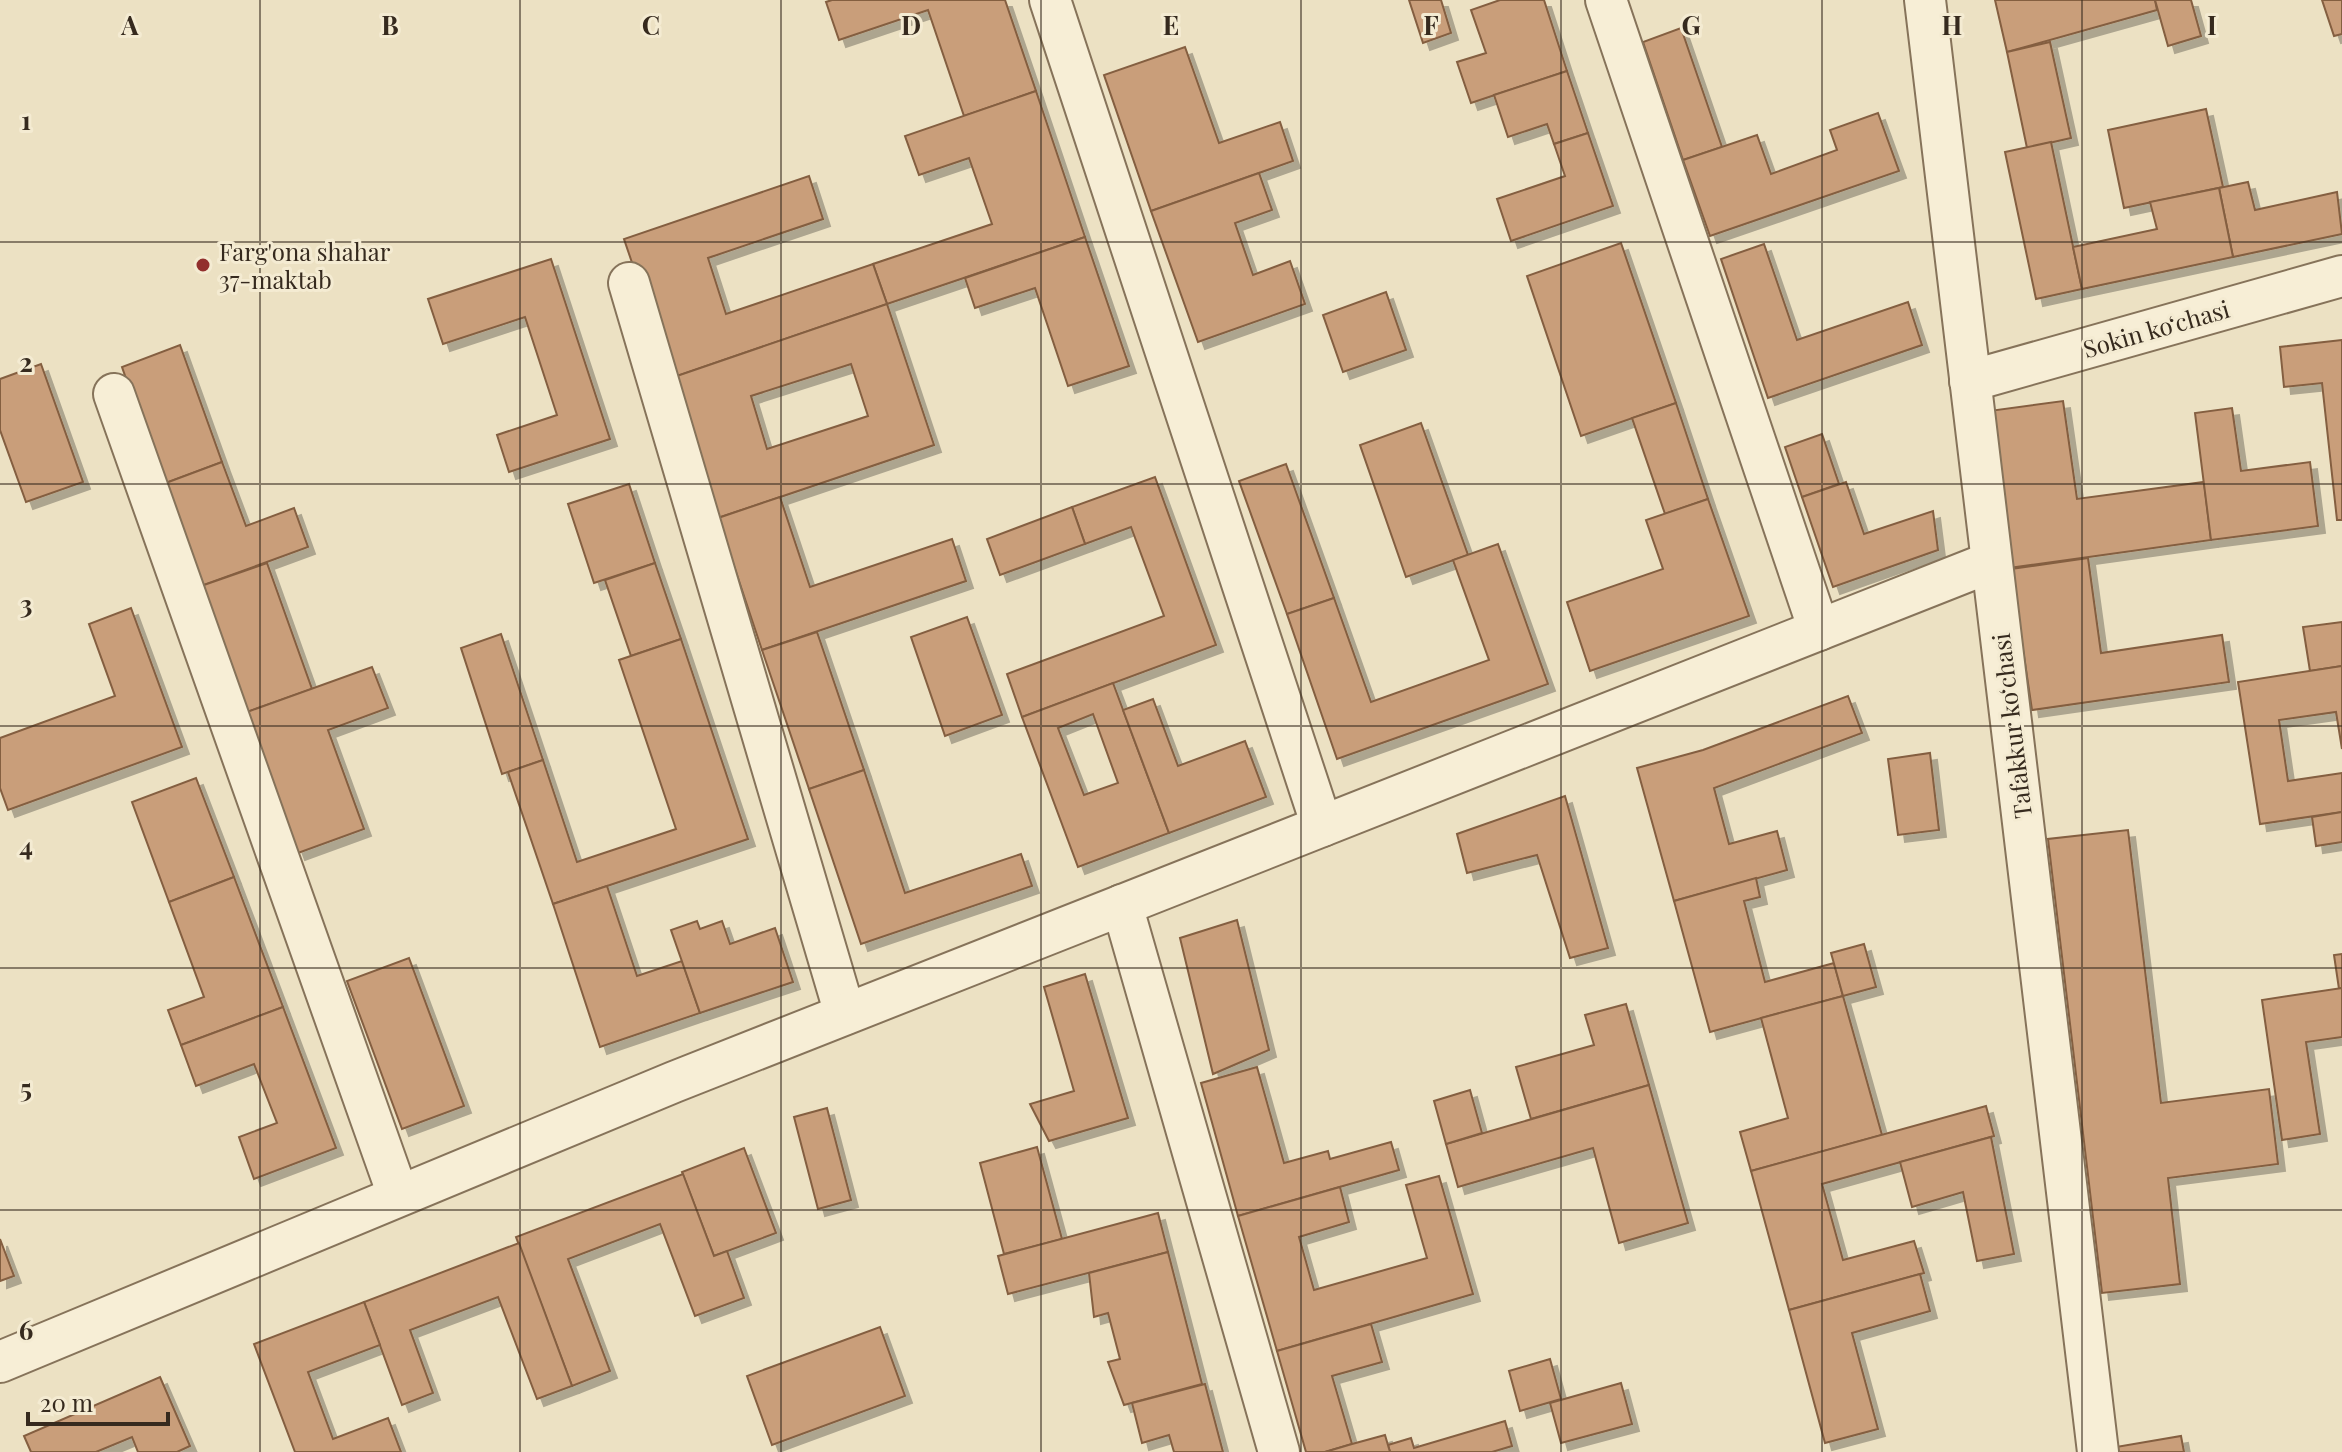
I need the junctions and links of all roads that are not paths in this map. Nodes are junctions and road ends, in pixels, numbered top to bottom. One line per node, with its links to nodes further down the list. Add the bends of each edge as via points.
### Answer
1 (1050, 0): 10 (street)
2 (1606, 0): 9 (street)
3 (1925, 0): 6 (street, Tafakkur koʻchasi)
4 (2342, 276): 6 (street, Sokin koʻchasi)
5 (629, 283): 12 (street)
6 (1970, 381): 8 (street, Tafakkur koʻchasi)
7 (114, 394): 13 (street)
8 (1991, 562): 9 (street); 16 (street, Tafakkur koʻchasi)
9 (1819, 630): 10 (street)
10 (1322, 826): 11 (street)
11 (1122, 905): 12 (street); 15 (street)
12 (845, 1014): 13 (street)
13 (398, 1195): 14 (street)
14 (0, 1362)
15 (1279, 1452)
16 (2098, 1452)

